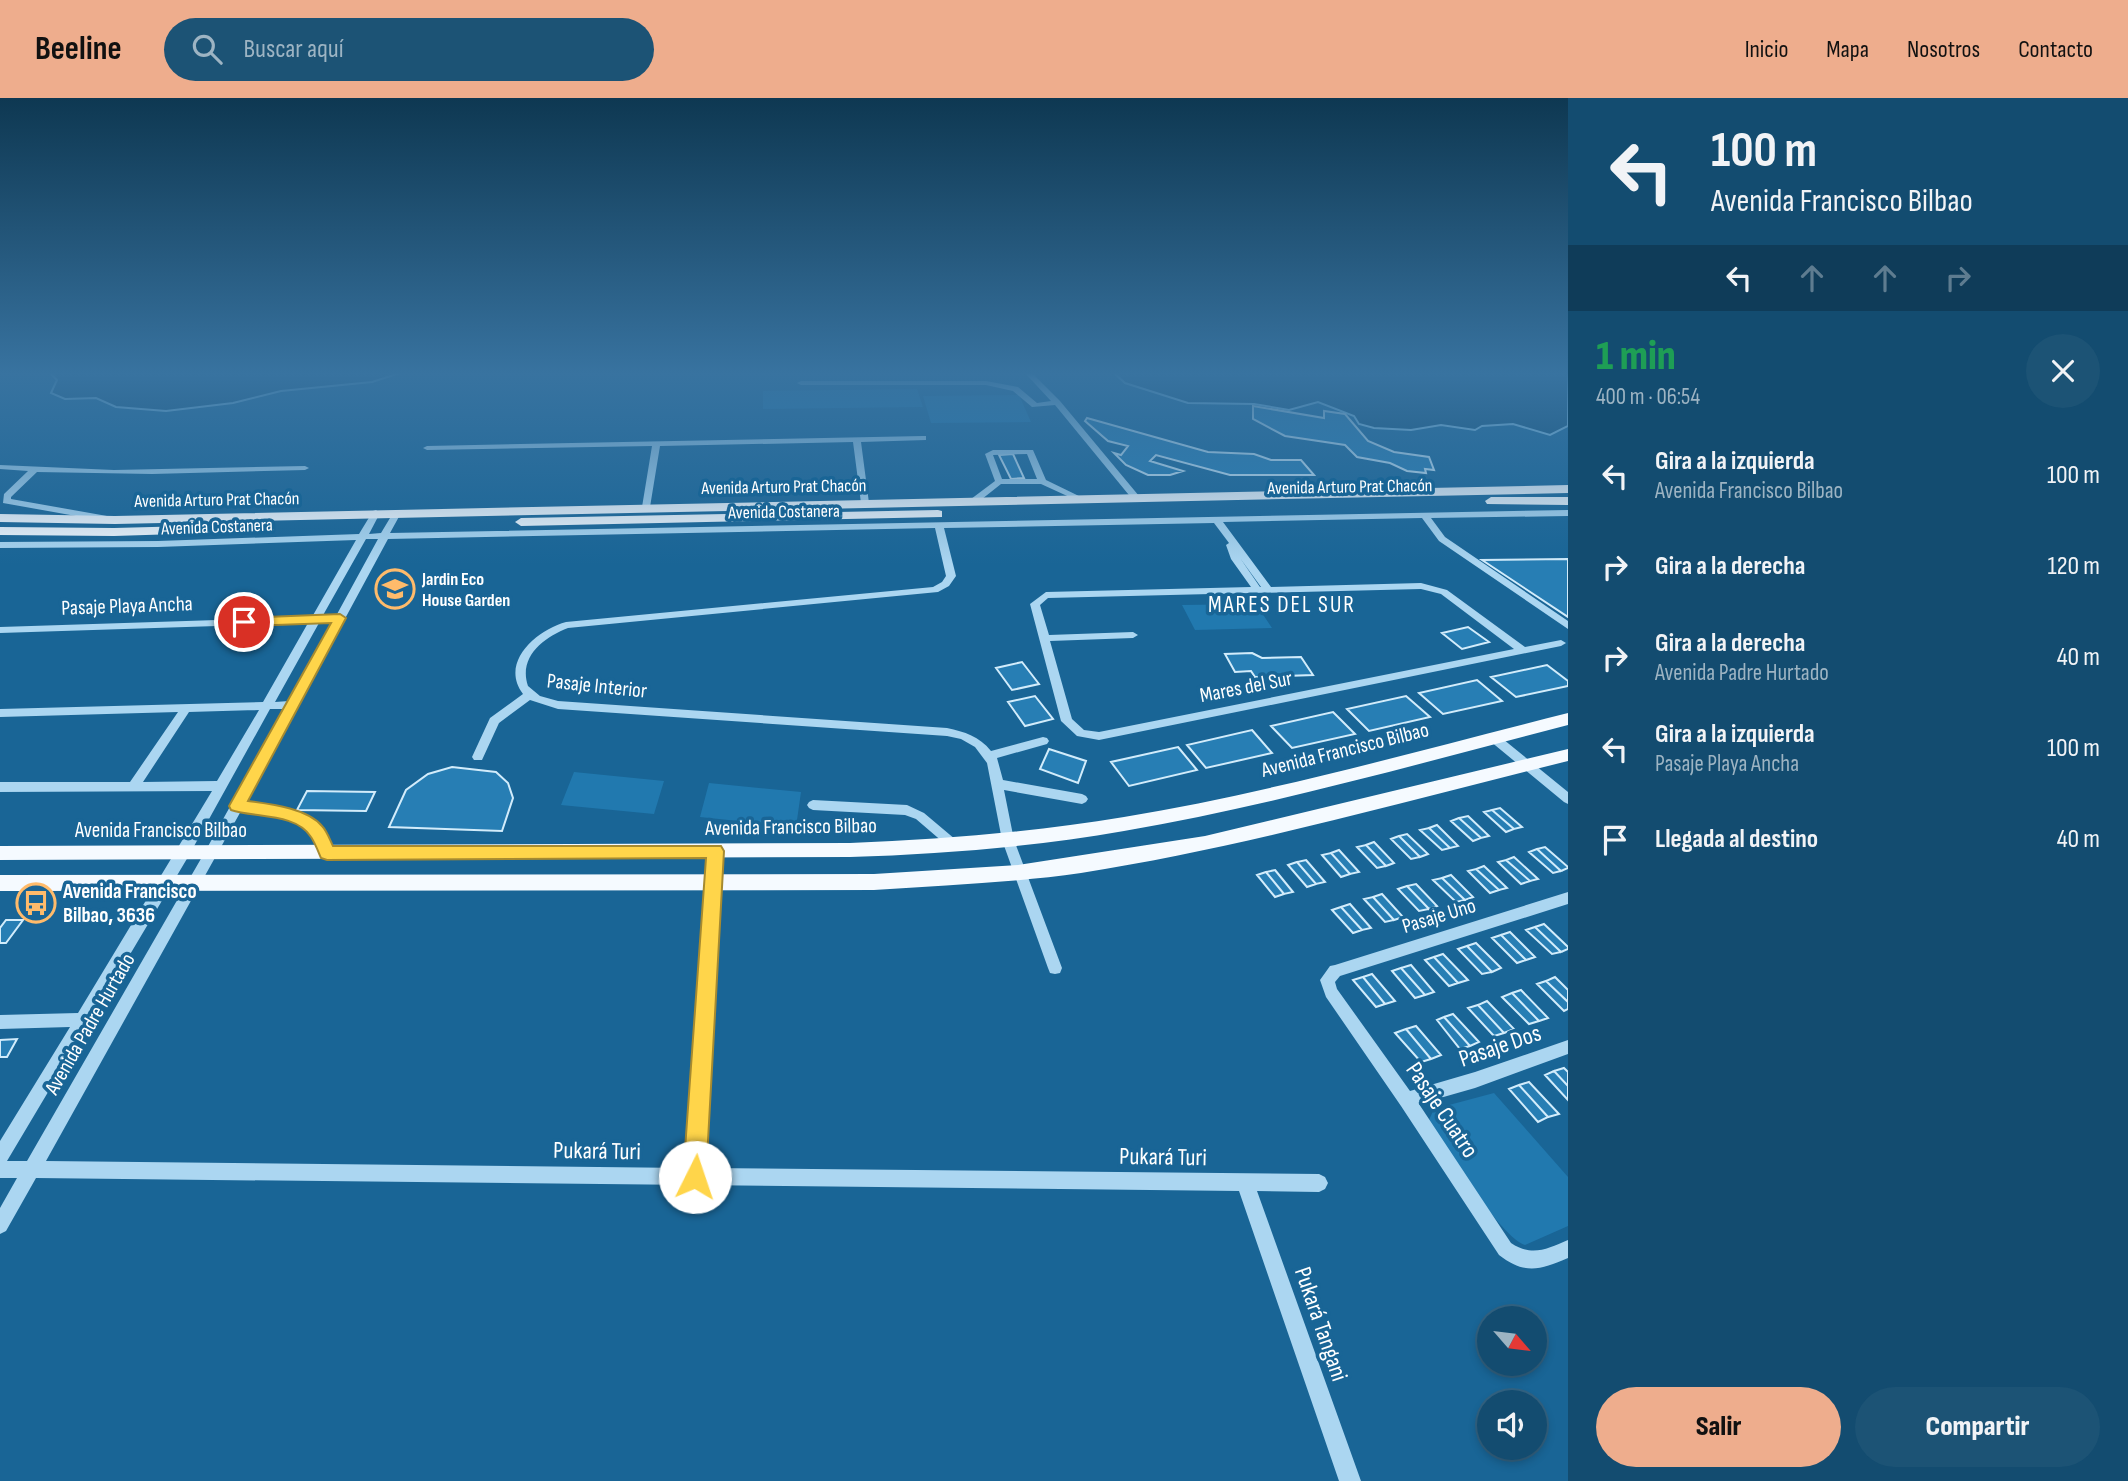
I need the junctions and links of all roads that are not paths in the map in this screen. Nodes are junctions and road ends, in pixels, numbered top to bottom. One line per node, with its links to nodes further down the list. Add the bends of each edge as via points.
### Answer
1 (1085, 437): 13 (street)
2 (923, 438): 3 (street)
3 (857, 440): 4 (street); 16 (street)
4 (656, 444): 5 (street); 17 (street)
5 (427, 448)
6 (0, 467): 8 (street)
7 (304, 468): 8 (street)
8 (34, 470): 22 (street, via 6,501)
9 (1042, 481): 10 (street); 10 (street, via 1030,452 990,453); 12 (street)
10 (999, 482): 14 (street)
11 (1568, 489): 13 (main road, Avenida Arturo Prat Chacón)
12 (1079, 498): 13 (main road, Avenida Arturo Prat Chacón); 14 (main road, Avenida Arturo Prat Chacón)
13 (1136, 498)
14 (974, 501): 16 (main road, Avenida Arturo Prat Chacón)
15 (1568, 501): 23 (main road, Avenida Arturo Prat Chacón)
16 (865, 503): 17 (main road, Avenida Arturo Prat Chacón)
17 (646, 507): 23 (main road, Avenida Arturo Prat Chacón)
18 (1568, 513): 19 (street, Avenida Costanera)
19 (1424, 515): 21 (street, Avenida Costanera); 31 (street, via 1442,539)
20 (0, 518): 22 (main road, Avenida Arturo Prat Chacón)
21 (1216, 519): 24 (street, Avenida Costanera); 28 (street, via 1236,559)
22 (115, 520): 25 (main road, Avenida Arturo Prat Chacón)
23 (391, 524): 24 (street, Avenida Costanera); 25 (main road, Avenida Arturo Prat Chacón); 29 (street, Avenida Padre Hurtado)
24 (939, 524): 37 (street, Pasaje Interior, via 951,576 935,590 566,625 545,634 527,652 520,675)
25 (369, 525): 26 (main road, Avenida Arturo Prat Chacón); 27 (street, Avenida Costanera, via 158,544); 30 (street, Avenida Padre Hurtado)
26 (0, 531)
27 (0, 545)
28 (1261, 588): 34 (street, Mares del Sur, via 1046,595 1035,604); 36 (street, Mares del Sur, via 1434,589)
29 (340, 618): 30 (street, Pasaje Playa Ancha); 38 (street, Avenida Padre Hurtado)
30 (316, 619): 32 (street, Pasaje Playa Ancha); 39 (street, Avenida Padre Hurtado)
31 (1568, 625)
32 (0, 630)
33 (1133, 635): 34 (street)
34 (1044, 638): 36 (street, Mares del Sur, via 1067,721 1081,733 1099,736)
35 (1562, 643): 36 (street, Mares del Sur)
36 (1522, 650)
37 (529, 695): 46 (street, Pasaje Interior, via 558,705 947,732 972,740); 47 (street, via 494,722)
38 (292, 705): 39 (street); 56 (street, Avenida Padre Hurtado)
39 (267, 706): 40 (street); 50 (street, Avenida Padre Hurtado)
40 (186, 708): 41 (street); 52 (street)
41 (0, 713)
42 (1568, 719): 43 (main road, Avenida Francisco Bilbao)
43 (1494, 737): 48 (street); 57 (main road, Avenida Francisco Bilbao, via 1178,813)
44 (1043, 741): 46 (street)
45 (1568, 755): 48 (main road)
46 (990, 756): 49 (street)
47 (478, 757)
48 (1527, 765): 54 (street); 64 (main road, via 1205,843)
49 (998, 784): 53 (street); 57 (street)
50 (221, 786): 52 (street); 61 (street, Avenida Padre Hurtado)
51 (0, 787): 52 (street)
52 (133, 787)
53 (1082, 799)
54 (1568, 799)
55 (813, 805): 58 (street, via 907,810)
56 (237, 806): 62 (street, Avenida Padre Hurtado); 63 (street, via 301,820 316,830)
57 (1008, 840): 58 (main road, Avenida Francisco Bilbao); 64 (street)
58 (956, 845): 59 (main road, Avenida Francisco Bilbao)
59 (715, 851): 63 (main road, Avenida Francisco Bilbao); 65 (street)
60 (0, 853): 61 (main road, Avenida Francisco Bilbao)
61 (183, 853): 62 (main road, Avenida Francisco Bilbao); 67 (street, Avenida Padre Hurtado)
62 (211, 853): 63 (main road, Avenida Francisco Bilbao); 68 (street, Avenida Padre Hurtado)
63 (327, 853)
64 (1018, 873): 65 (main road, via 874,882); 70 (street)
65 (713, 882): 68 (main road); 79 (street)
66 (0, 883): 67 (main road)
67 (165, 883): 68 (main road); 72 (street, Avenida Padre Hurtado)
68 (194, 883): 78 (street, Avenida Padre Hurtado)
69 (1568, 898): 71 (street, Pasaje Uno, via 1335,971)
70 (1055, 968)
71 (1327, 980): 75 (street, Pasaje Cuatro)
72 (83, 1020): 73 (street); 76 (street, Avenida Padre Hurtado)
73 (0, 1022)
74 (1568, 1047): 75 (street, Pasaje Dos)
75 (1407, 1100): 83 (street, Pasaje Cuatro, via 1505,1249 1524,1261 1542,1260)
76 (0, 1157)
77 (0, 1170): 78 (street, Pukará Turi)
78 (31, 1170): 79 (street, Pukará Turi); 82 (street, Avenida Padre Hurtado)
79 (695, 1177): 80 (street, Pukará Turi)
80 (1245, 1182): 81 (street, Pukará Turi); 84 (street, Pukará Tangani)
81 (1318, 1183)
82 (0, 1225)
83 (1568, 1249)
84 (1350, 1481)

